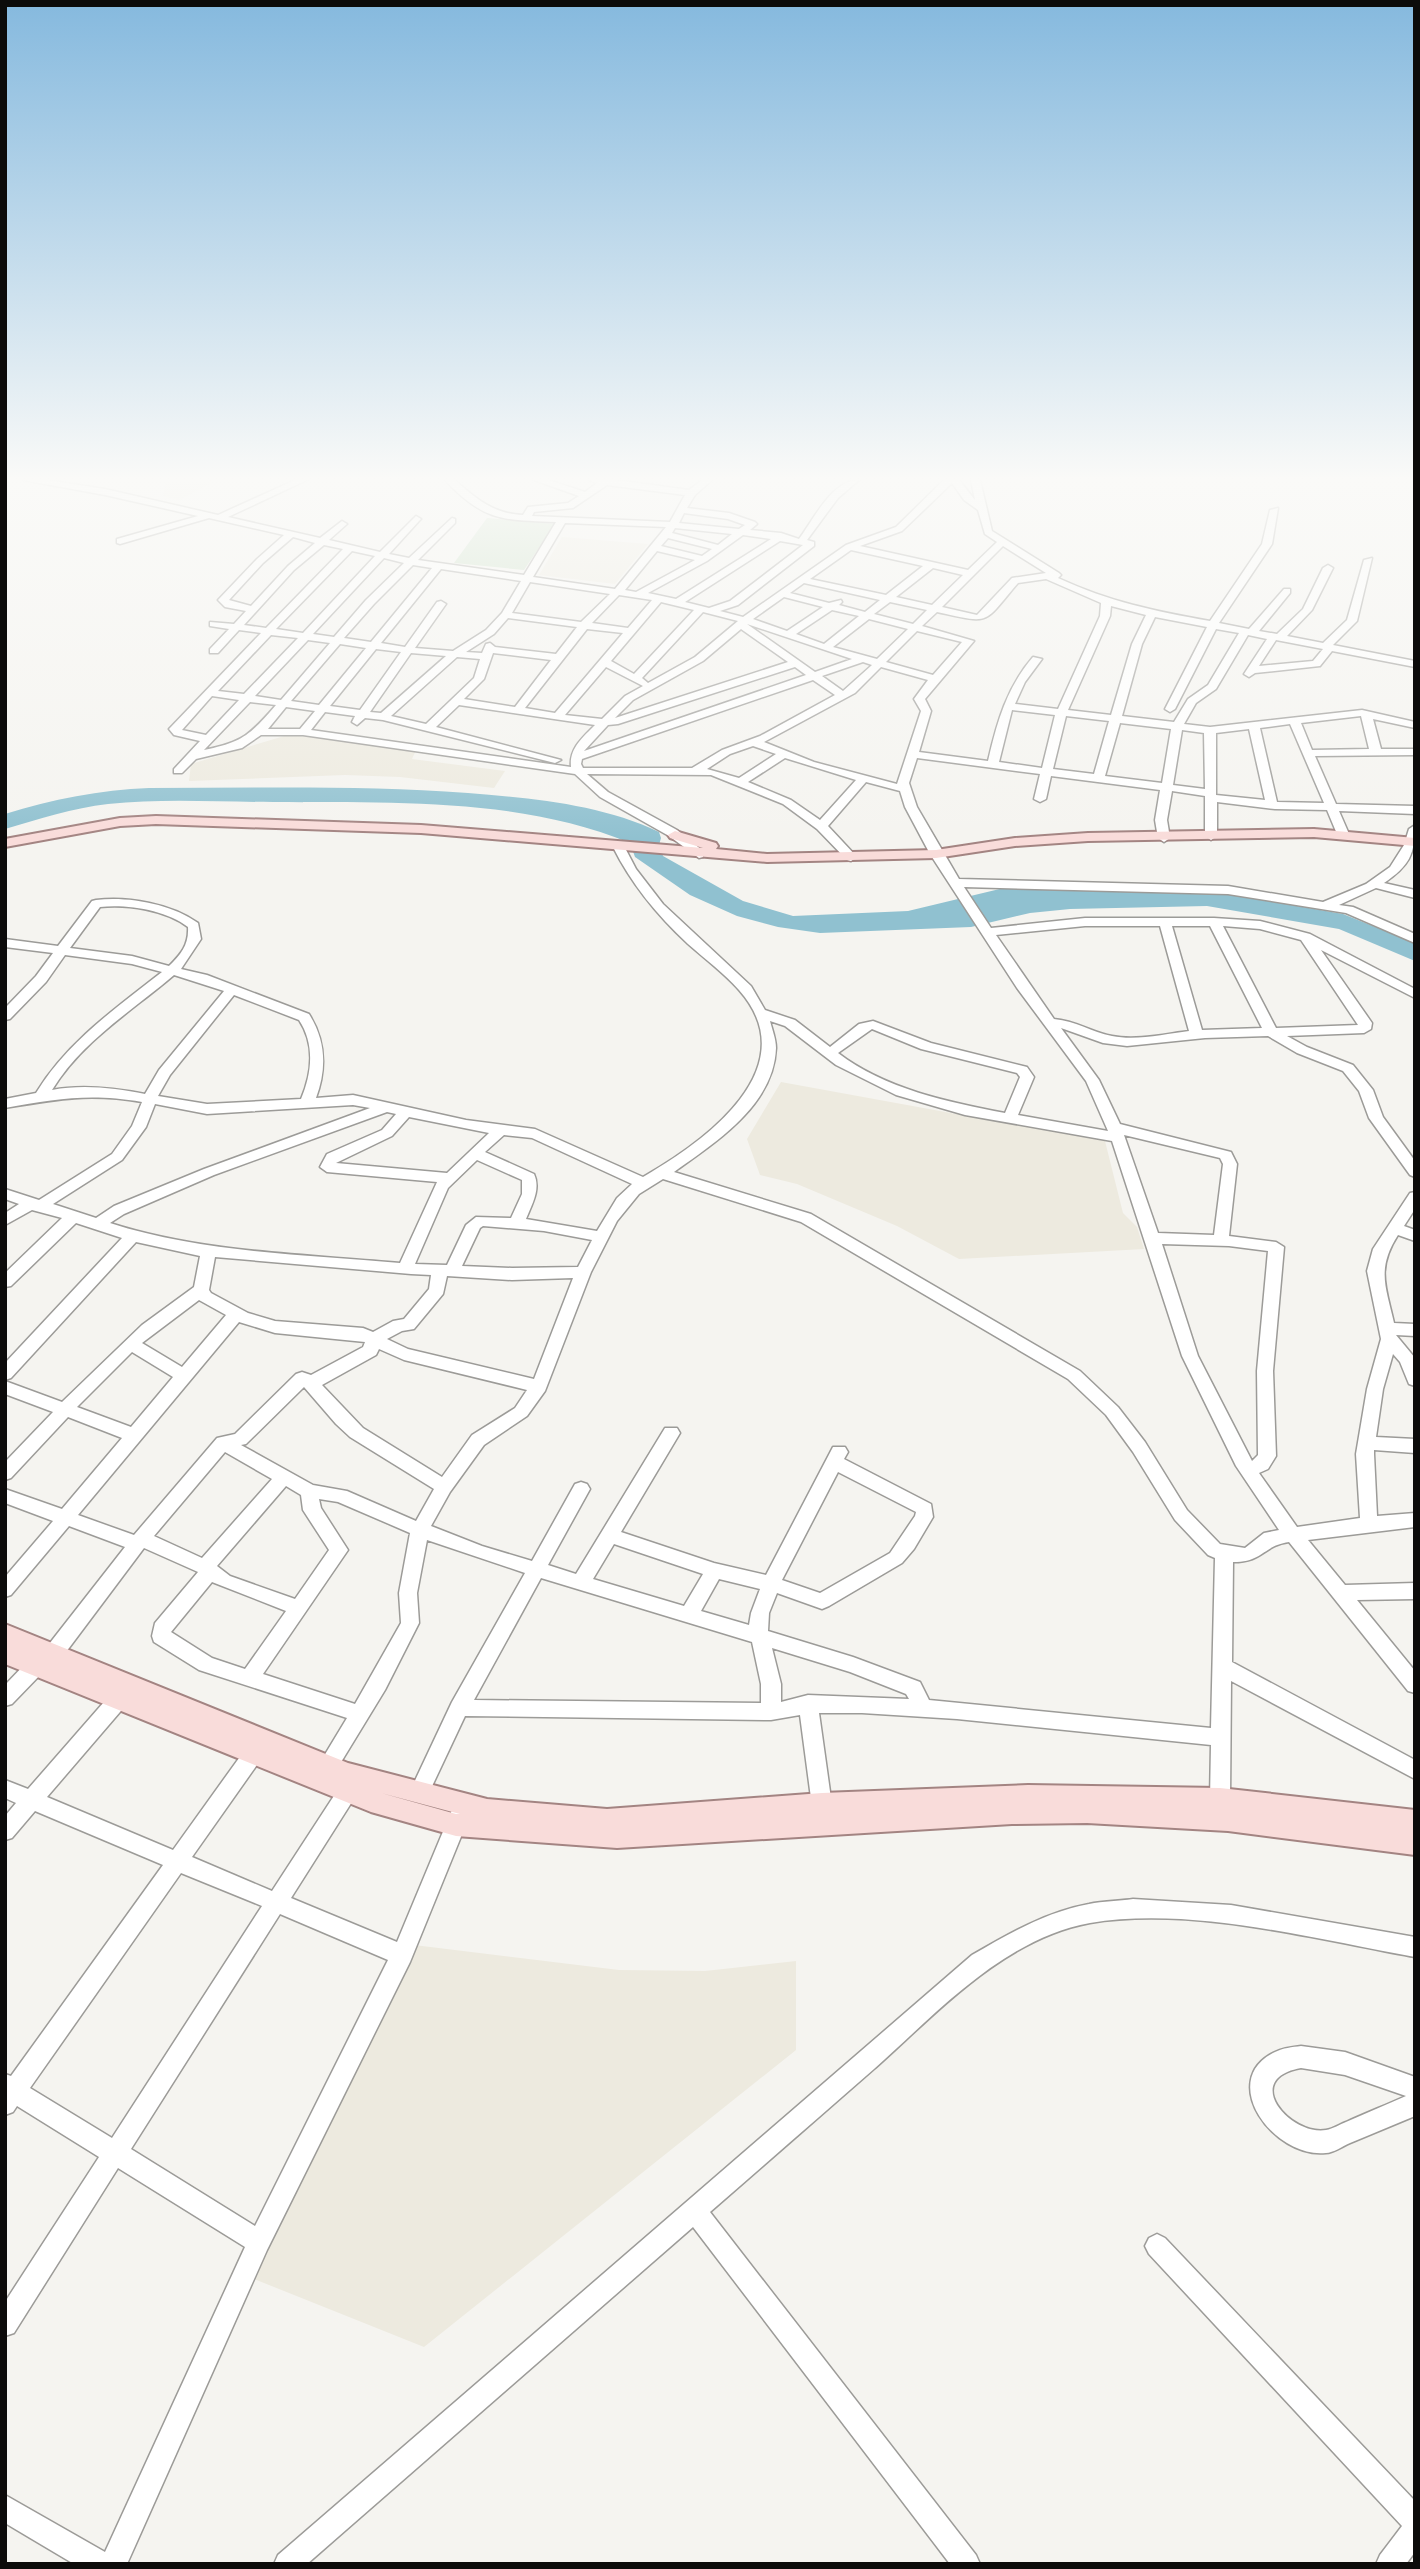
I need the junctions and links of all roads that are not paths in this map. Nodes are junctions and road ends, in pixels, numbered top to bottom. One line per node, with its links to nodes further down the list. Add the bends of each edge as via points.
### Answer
1 (223, 600): 29 (street)
2 (262, 600): 29 (street)
3 (299, 600): 40 (street)
4 (337, 600): 44 (street)
5 (372, 600): 47 (street)
6 (410, 600): 48 (street)
7 (516, 600): 32 (street)
8 (608, 600): 36 (street)
9 (657, 600): 41 (street)
10 (668, 600): 25 (street)
11 (681, 600): 25 (street)
12 (738, 600): 30 (street)
13 (774, 600): 34 (street)
14 (807, 600): 27 (street)
15 (840, 600): 27 (street)
16 (889, 600): 33 (street)
17 (900, 600): 28 (street)
18 (940, 600): 28 (street)
19 (997, 600): 28 (street, via 981,618)
20 (1107, 600): 31 (street); 75 (street, via 1105,616)
21 (1230, 600): 37 (street)
22 (1279, 600): 43 (street)
23 (1312, 600): 46 (street)
24 (1358, 600): 49 (street, via 1352,621)
25 (678, 602): 30 (street)
26 (441, 604): 51 (street)
27 (833, 606): 33 (street); 45 (street)
28 (933, 607): 38 (street)
29 (253, 609): 39 (street)
30 (707, 609): 34 (street); 63 (street)
31 (1152, 612): 37 (street); 80 (street, via 1137,644)
32 (506, 615): 36 (street); 42 (street)
33 (871, 615): 38 (street); 50 (street)
34 (743, 622): 45 (street); 60 (street); 65 (street, via 699,659)
35 (214, 624): 39 (street)
36 (584, 625): 41 (street); 55 (street)
37 (1213, 625): 43 (street); 73 (street)
38 (914, 626): 59 (street); 64 (street, via 970,641)
39 (236, 627): 40 (street); 52 (street)
40 (269, 631): 44 (street); 66 (street)
41 (629, 631): 58 (street)
42 (490, 632): 53 (street); 54 (street)
43 (1249, 632): 46 (street); 85 (street, via 1212,687 1192,701)
44 (303, 636): 47 (street); 68 (street)
45 (787, 636): 50 (street)
46 (1277, 637): 49 (street); 49 (street, via 1251,672 1315,664)
47 (340, 640): 48 (street); 70 (street)
48 (373, 645): 51 (street); 72 (street)
49 (1328, 647): 61 (street)
50 (825, 648): 56 (street)
51 (407, 650): 54 (street); 76 (street)
52 (214, 651)
53 (489, 654): 54 (street); 55 (street); 69 (street, via 479,679)
54 (454, 655): 79 (street)
55 (559, 658): 74 (street)
56 (862, 659): 59 (street); 62 (street)
57 (1037, 659): 71 (street, via 1026,670)
58 (605, 663): 63 (street); 78 (street)
59 (877, 663): 64 (street); 67 (street)
60 (793, 664): 62 (street); 82 (street, via 660,709)
61 (1415, 664)
62 (813, 675): 67 (street); 100 (street)
63 (635, 679): 65 (street)
64 (935, 679): 97 (street, via 919,699 926,712)
65 (649, 687): 82 (street)
66 (211, 693): 68 (street); 91 (street, via 175,729)
67 (843, 696): 92 (street)
68 (248, 698): 70 (street); 91 (street)
69 (457, 701): 74 (street); 86 (street)
70 (285, 703): 72 (street); 88 (street)
71 (1008, 706): 75 (street); 99 (street)
72 (323, 709): 76 (street); 89 (street)
73 (1170, 709)
74 (518, 710): 78 (street)
75 (1061, 713): 80 (street); 102 (street)
76 (363, 714): 79 (street); 90 (street)
77 (1366, 714): 81 (street); 83 (street); 93 (street)
78 (558, 716): 82 (street)
79 (383, 717): 86 (street)
80 (1114, 720): 85 (street); 104 (street)
81 (1294, 720): 84 (street); 95 (street)
82 (601, 723): 100 (street, via 580,747)
83 (1415, 725)
84 (1254, 726): 87 (street); 111 (street)
85 (1177, 727): 87 (street); 107 (street)
86 (428, 728): 100 (street)
87 (1210, 730): 109 (street)
88 (258, 732): 89 (street); 98 (street, via 238,746)
89 (303, 732): 90 (street)
90 (347, 736): 100 (street)
91 (209, 739): 98 (street)
92 (754, 742): 96 (street); 101 (street)
93 (1376, 752): 94 (street); 95 (street)
94 (1415, 752)
95 (1308, 753): 112 (street)
96 (784, 754): 105 (street); 106 (street)
97 (911, 754): 99 (street); 108 (street)
98 (193, 756): 103 (street)
99 (993, 764): 102 (street)
100 (576, 765): 101 (street); 115 (street, via 600,791)
101 (697, 770): 106 (street)
102 (1046, 770): 104 (street); 110 (street)
103 (178, 771)
104 (1100, 777): 107 (street)
105 (863, 779): 108 (street); 114 (street)
106 (741, 782): 114 (street, via 781,799)
107 (1167, 787): 109 (street); 118 (street, via 1161,820)
108 (904, 789): 123 (street)
109 (1211, 796): 111 (street); 117 (street)
110 (1040, 799)
111 (1272, 804): 112 (street)
112 (1330, 806): 113 (street); 116 (street)
113 (1415, 810)
114 (821, 826): 126 (street)
115 (672, 833): 122 (street); 124 (street); 125 (main road)
116 (1343, 834): 117 (main road); 119 (main road)
117 (1211, 836): 118 (main road)
118 (1164, 838): 123 (main road, via 1055,838)
119 (1414, 838): 127 (street, via 1401,866)
120 (5, 843): 121 (main road, via 156,820 421,829)
121 (624, 847): 122 (main road); 143 (street, via 629,870 653,903 746,989)
122 (664, 850): 124 (main road)
123 (936, 853): 126 (main road); 128 (street)
124 (699, 854): 125 (main road)
125 (742, 857): 126 (main road)
126 (851, 857)
127 (1373, 884): 129 (street); 130 (street)
128 (963, 891): 130 (street, via 989,884 1209,888); 134 (street)
129 (1415, 894)
130 (1327, 905): 131 (street)
131 (1365, 916): 135 (street); 137 (street)
132 (1165, 922): 133 (street); 134 (street); 147 (street)
133 (1214, 922): 136 (street, via 1260,925); 146 (street)
134 (986, 929): 145 (street)
135 (1415, 929)
136 (1305, 937): 142 (street); 146 (street, via 1366,1026 1360,1030)
137 (1415, 939)
138 (5, 943): 139 (street)
139 (60, 952): 140 (street, via 116,957); 140 (street, via 96,904 153,909 184,918 194,926 194,944); 144 (street, via 27,997)
140 (170, 969): 141 (street); 149 (street, via 124,1006 64,1066)
141 (232, 989): 150 (street, via 180,1051); 151 (street, via 292,1010 313,1028 317,1071)
142 (1415, 994)
143 (762, 1013): 148 (street, via 790,1023); 160 (street, via 771,1056 760,1087 743,1109)
144 (5, 1016)
145 (1050, 1023): 147 (street, via 1071,1025 1118,1042); 157 (street, via 1092,1080)
146 (1271, 1032): 147 (street); 159 (street, via 1301,1050 1348,1068 1366,1090 1376,1118)
147 (1197, 1035)
148 (830, 1054): 155 (street, via 901,1093); 155 (street, via 873,1025 926,1046 1022,1070 1027,1077)
149 (42, 1096): 150 (street, via 96,1092); 152 (street)
150 (150, 1099): 151 (street, via 226,1110); 165 (street, via 128,1146 117,1157)
151 (307, 1102): 153 (street, via 353,1100)
152 (5, 1104)
153 (387, 1107): 154 (street); 169 (street, via 209,1172 119,1210)
154 (406, 1111): 156 (street); 161 (street, via 387,1133 331,1157 327,1167)
155 (1010, 1118): 157 (street)
156 (500, 1130): 158 (street); 162 (street, via 535,1134)
157 (1117, 1133): 174 (street); 175 (street, via 1226,1155 1230,1164)
158 (476, 1154): 161 (street); 168 (street, via 529,1177 529,1194)
159 (1415, 1172)
160 (662, 1173): 162 (street); 213 (street, via 806,1218 1074,1375 1112,1411 1181,1515 1205,1543)
161 (451, 1178): 177 (street, via 431,1206)
162 (642, 1183): 173 (street, via 616,1211)
163 (5, 1194): 165 (street)
164 (1415, 1197): 170 (street)
165 (34, 1205): 166 (street); 167 (street)
166 (72, 1218): 169 (street); 180 (street)
167 (5, 1220)
168 (517, 1223): 173 (street); 178 (street, via 481,1221 474,1225)
169 (97, 1225): 171 (street)
170 (1395, 1228): 172 (street); 184 (street, via 1381,1249 1375,1270)
171 (133, 1236): 176 (street); 187 (street)
172 (1415, 1236)
173 (603, 1237): 179 (street)
174 (1153, 1238): 175 (street); 199 (street, via 1190,1356 1219,1420)
175 (1221, 1241): 199 (street, via 1269,1244 1276,1249 1265,1371 1267,1456)
176 (209, 1251): 177 (street); 181 (street)
177 (405, 1268): 178 (street)
178 (446, 1271): 179 (street); 185 (street, via 437,1290 408,1325)
179 (583, 1272): 192 (street)
180 (5, 1282)
181 (201, 1290): 182 (street, via 205,1297); 186 (street)
182 (236, 1314): 185 (street, via 275,1327 358,1333); 188 (street)
183 (1415, 1330): 184 (street)
184 (1387, 1334): 189 (street, via 1407,1359); 197 (street)
185 (374, 1339): 190 (street, via 370,1351); 192 (street, via 404,1354)
186 (131, 1344): 188 (street); 193 (street)
187 (5, 1374)
188 (184, 1376): 195 (street)
189 (1415, 1380)
190 (311, 1383): 196 (street, via 302,1378 240,1439); 202 (street, via 331,1411 357,1435)
191 (5, 1387): 193 (street)
192 (539, 1387): 202 (street, via 521,1412 478,1440)
193 (65, 1411): 195 (street); 200 (street)
194 (671, 1433): 210 (street)
195 (136, 1436): 206 (street)
196 (223, 1443): 201 (street); 212 (street)
197 (1367, 1443): 198 (street); 208 (street)
198 (1415, 1446)
199 (1249, 1470): 211 (street)
200 (5, 1473)
201 (284, 1477): 204 (street); 214 (street)
202 (444, 1487): 209 (street)
203 (581, 1489): 215 (street)
204 (309, 1491): 209 (street, via 341,1496); 222 (street, via 312,1510 339,1550)
205 (5, 1496): 206 (street)
206 (68, 1518): 212 (street); 219 (street)
207 (1415, 1520): 208 (street)
208 (1369, 1524): 211 (street)
209 (420, 1530): 215 (street); 237 (street, via 408,1593 410,1623)
210 (609, 1535): 216 (street); 217 (street)
211 (1294, 1536): 213 (street, via 1270,1538 1249,1556); 221 (street)
212 (140, 1541): 214 (street); 227 (street)
213 (1224, 1553): 228 (street)
214 (207, 1569): 222 (street); 229 (street, via 161,1636 206,1664)
215 (537, 1570): 217 (street); 234 (street)
216 (713, 1570): 218 (street); 223 (street)
217 (580, 1584): 223 (street)
218 (771, 1584): 218 (street, via 836,1457 923,1508 924,1517 908,1544 890,1563 826,1600 811,1600); 225 (street, via 758,1622)
219 (5, 1590)
220 (1415, 1591): 221 (street)
221 (1338, 1593): 230 (street)
222 (296, 1607): 229 (street)
223 (689, 1615): 225 (street)
224 (5, 1634): 227 (main road)
225 (760, 1638): 235 (street, via 913,1688); 236 (street, via 771,1684)
226 (5, 1654): 227 (main road)
227 (44, 1660): 231 (main road); 232 (street)
228 (1223, 1667): 238 (street); 241 (street)
229 (249, 1679): 237 (street)
230 (1415, 1685)
231 (125, 1692): 239 (main road); 246 (street)
232 (5, 1698)
233 (808, 1703): 235 (street); 236 (street); 248 (street)
234 (459, 1708): 236 (street); 244 (street)
235 (923, 1709): 238 (street)
236 (771, 1712)
237 (360, 1714): 240 (street)
238 (1220, 1737): 245 (street)
239 (258, 1748): 240 (main road); 243 (main road); 252 (street)
240 (328, 1766): 244 (main road)
241 (1415, 1770)
242 (5, 1789): 246 (street)
243 (348, 1791): 247 (main road); 253 (street)
244 (419, 1793): 247 (main road)
245 (1220, 1799): 248 (main road, via 1028,1796); 249 (main road)
246 (32, 1800): 250 (street); 252 (street)
247 (460, 1815): 248 (main road, via 617,1837); 255 (street)
248 (823, 1815): 251 (main road, via 1087,1812 1254,1823)
249 (1415, 1821)
250 (5, 1830)
251 (1415, 1844)
252 (179, 1859): 253 (street); 257 (street)
253 (276, 1903): 255 (street); 259 (street)
254 (1415, 1947): 260 (street, via 1185,1911 1135,1908 1052,1923 980,1962)
255 (402, 1955): 261 (street)
256 (1415, 2088): 258 (street, via 1351,2065 1298,2057 1278,2060 1266,2069 1263,2084 1276,2126 1311,2143 1326,2142)
257 (8, 2093): 259 (street)
258 (1415, 2104)
259 (116, 2153): 261 (street); 263 (street)
260 (695, 2211): 269 (street); 270 (street)
261 (258, 2242): 268 (street)
262 (1157, 2246): 265 (street)
263 (5, 2324)
264 (5, 2508): 267 (street)
265 (1415, 2520)
266 (1415, 2531): 271 (street)
267 (100, 2564)
268 (113, 2564)
269 (287, 2564)
270 (967, 2564)
271 (1389, 2564)

